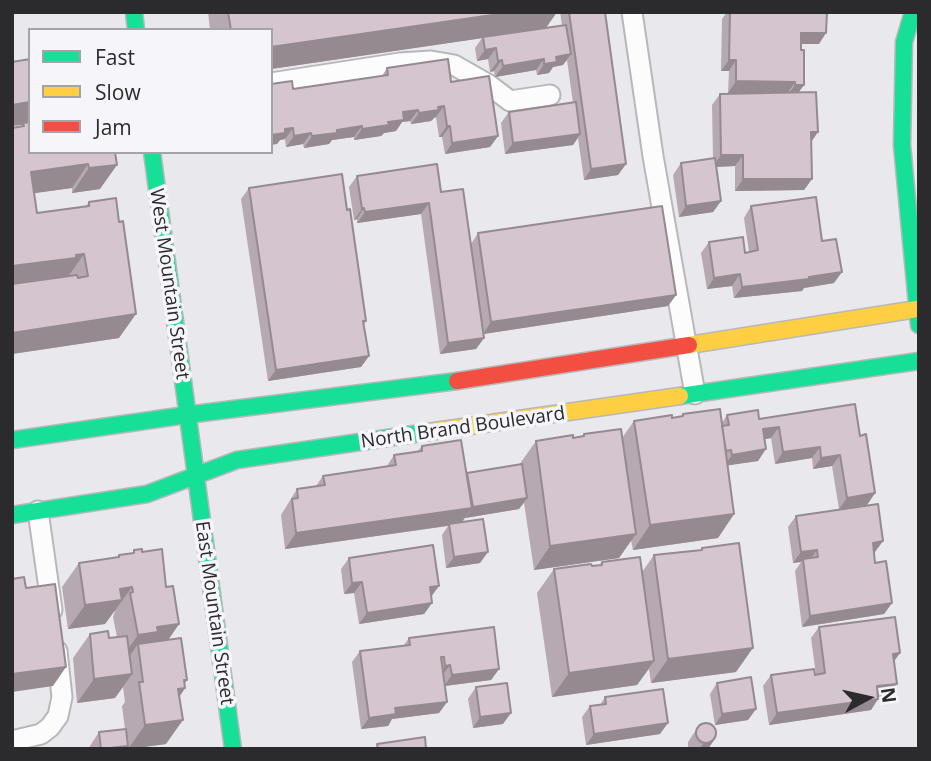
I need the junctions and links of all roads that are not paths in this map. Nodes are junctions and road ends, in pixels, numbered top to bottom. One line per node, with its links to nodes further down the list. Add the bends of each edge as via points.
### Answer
1 (632, 12): 7 (lane)
2 (914, 12): 6 (street, via 904,41 902,145)
3 (273, 83): 4 (lane, via 431,61 454,65 510,101)
4 (550, 95)
5 (152, 154): 10 (street, West Mountain Street)
6 (918, 317): 7 (street)
7 (687, 346): 9 (lane); 10 (street, via 425,386)
8 (919, 361): 9 (street, North Brand Boulevard)
9 (695, 394): 12 (street, North Brand Boulevard, via 237,460)
10 (186, 415): 11 (street); 12 (street, West Mountain Street)
11 (12, 440)
12 (194, 477): 13 (street, North Brand Boulevard, via 147,494); 16 (street, East Mountain Street)
13 (38, 511): 14 (street, North Brand Boulevard); 15 (lane, via 61,708 41,734)
14 (12, 515)
15 (12, 741)
16 (233, 749)

